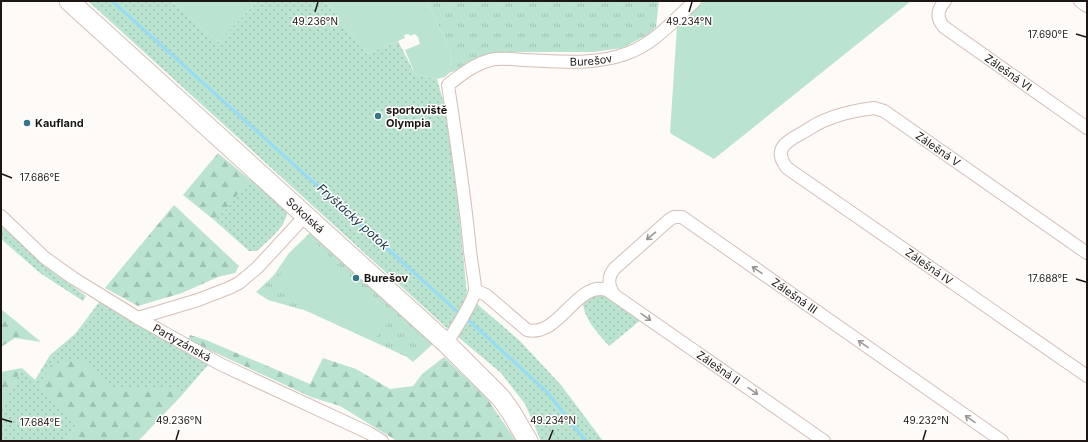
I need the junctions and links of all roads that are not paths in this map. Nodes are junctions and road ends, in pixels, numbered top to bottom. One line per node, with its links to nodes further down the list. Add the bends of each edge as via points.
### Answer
1 (69, 1): 8 (main road, Sokolská)
2 (695, 1): 11 (street, Burešov, via 658,36 628,53 613,58 579,62 496,59 474,67 448,85 466,210)
3 (945, 1): 6 (street, Zálešná VI, via 938,12 938,18 944,27)
4 (1080, 1): 5 (street)
5 (1087, 6)
6 (1087, 128)
7 (781, 151): 10 (street, Zálešná V, via 787,141 822,121 878,108); 15 (street, Zálešná IV, via 786,168)
8 (306, 215): 13 (street, via 258,267 238,283 198,300); 14 (main road, Sokolská)
9 (1, 216): 13 (street, Partyzánská, via 45,258)
10 (1087, 253)
11 (473, 295): 12 (street, Zálešná II, via 486,295 527,330 535,331 544,329 588,292 599,288); 14 (street)
12 (614, 295): 19 (street, Zálešná II, one-way to 19); 20 (street, Zálešná III, one-way to 12, via 682,217 669,220 611,272 610,288)
13 (138, 318): 16 (street, Partyzánská, via 220,364)
14 (450, 338): 18 (main road, Sokolská, via 501,398)
15 (1087, 376)
16 (370, 437): 17 (street, Partyzánská)
17 (382, 441)
18 (528, 441)
19 (824, 441)
20 (1002, 441)

